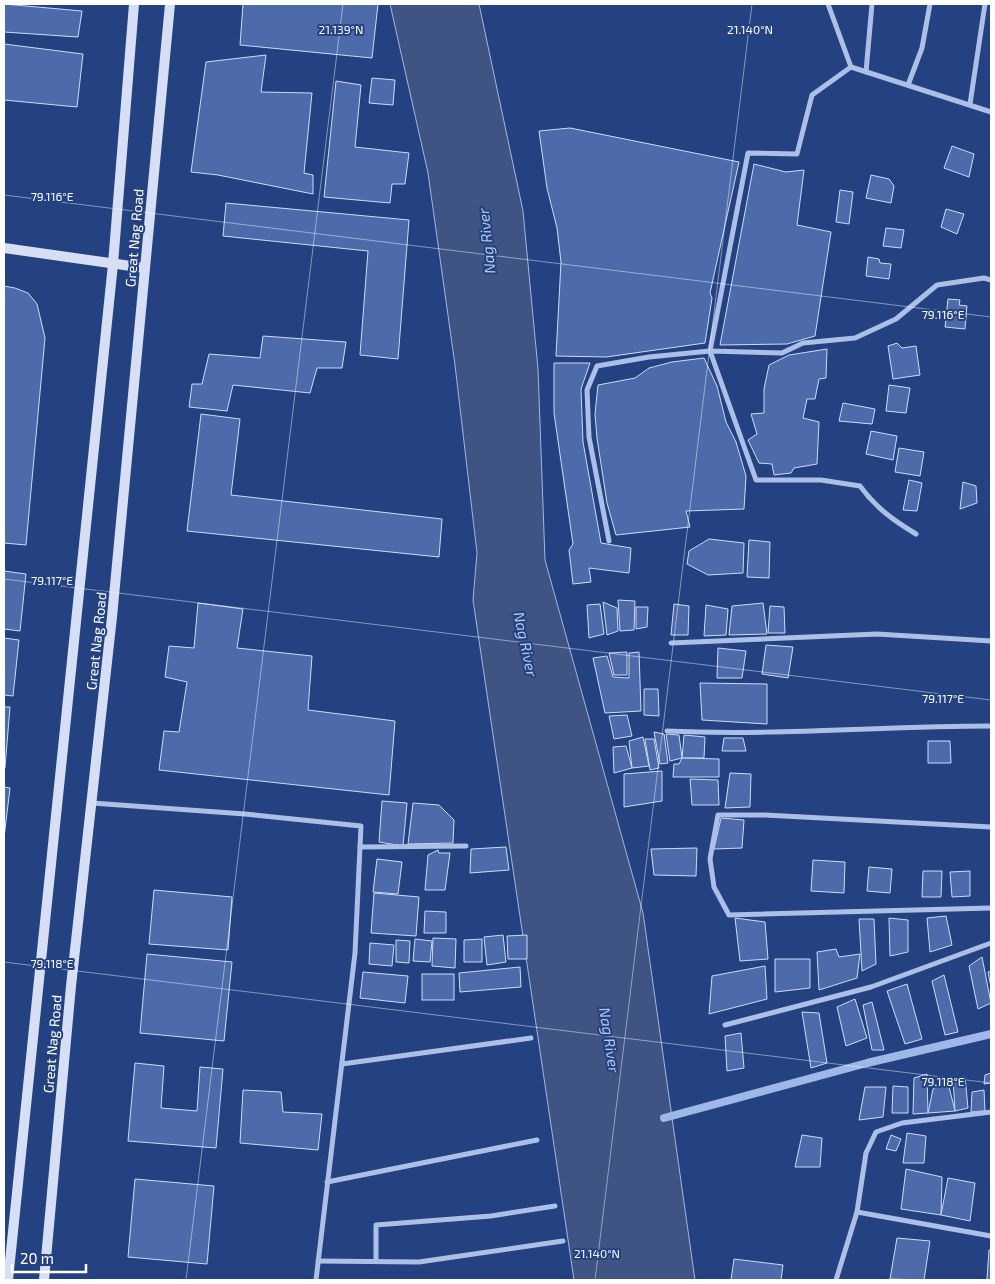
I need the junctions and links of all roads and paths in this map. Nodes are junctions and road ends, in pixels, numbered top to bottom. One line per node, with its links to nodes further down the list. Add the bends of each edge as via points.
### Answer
1 (134, 4): 13 (main road, Great Nag Road)
2 (170, 4): 14 (main road, Great Nag Road)
3 (828, 4): 7 (street)
4 (872, 4): 8 (street)
5 (930, 4): 9 (street, via 922,48)
6 (986, 4): 10 (street)
7 (851, 67): 8 (street); 16 (street, via 812,95 797,154 748,153)
8 (866, 72): 9 (street)
9 (908, 84): 10 (street)
10 (970, 104): 11 (street)
11 (991, 112)
12 (4, 248): 13 (main road)
13 (112, 264): 14 (main road); 41 (main road, Great Nag Road)
14 (145, 268): 23 (main road, Great Nag Road)
15 (991, 280): 16 (street, via 984,278 937,285 896,319 855,338 803,343 782,353)
16 (710, 351): 17 (street, via 756,480 821,480 860,486 890,519); 18 (street, via 597,366 587,390 589,438)
17 (916, 534)
18 (609, 541)
19 (991, 641): 20 (street, via 877,634)
20 (672, 644)
21 (991, 726): 22 (street, via 908,726 729,734)
22 (667, 731)
23 (92, 803): 26 (street, via 361,826); 42 (main road, Great Nag Road, via 71,986)
24 (991, 826): 27 (street, via 718,815 710,858 714,887 729,915)
25 (466, 846): 26 (street)
26 (360, 847): 31 (street, via 355,953)
27 (991, 908)
28 (991, 943): 29 (street, via 871,987)
29 (725, 1025)
30 (531, 1038): 31 (street)
31 (342, 1064): 34 (street)
32 (991, 1112): 36 (street, via 902,1123 876,1132 866,1153)
33 (537, 1140): 34 (street)
34 (328, 1182): 39 (street)
35 (555, 1206): 40 (street, via 491,1216 376,1226)
36 (857, 1212): 37 (street); 44 (street)
37 (991, 1236)
38 (563, 1241): 40 (street, via 419,1262)
39 (318, 1260): 40 (street); 43 (street)
40 (376, 1261)
41 (8, 1280)
42 (44, 1280)
43 (316, 1280)
44 (836, 1280)

